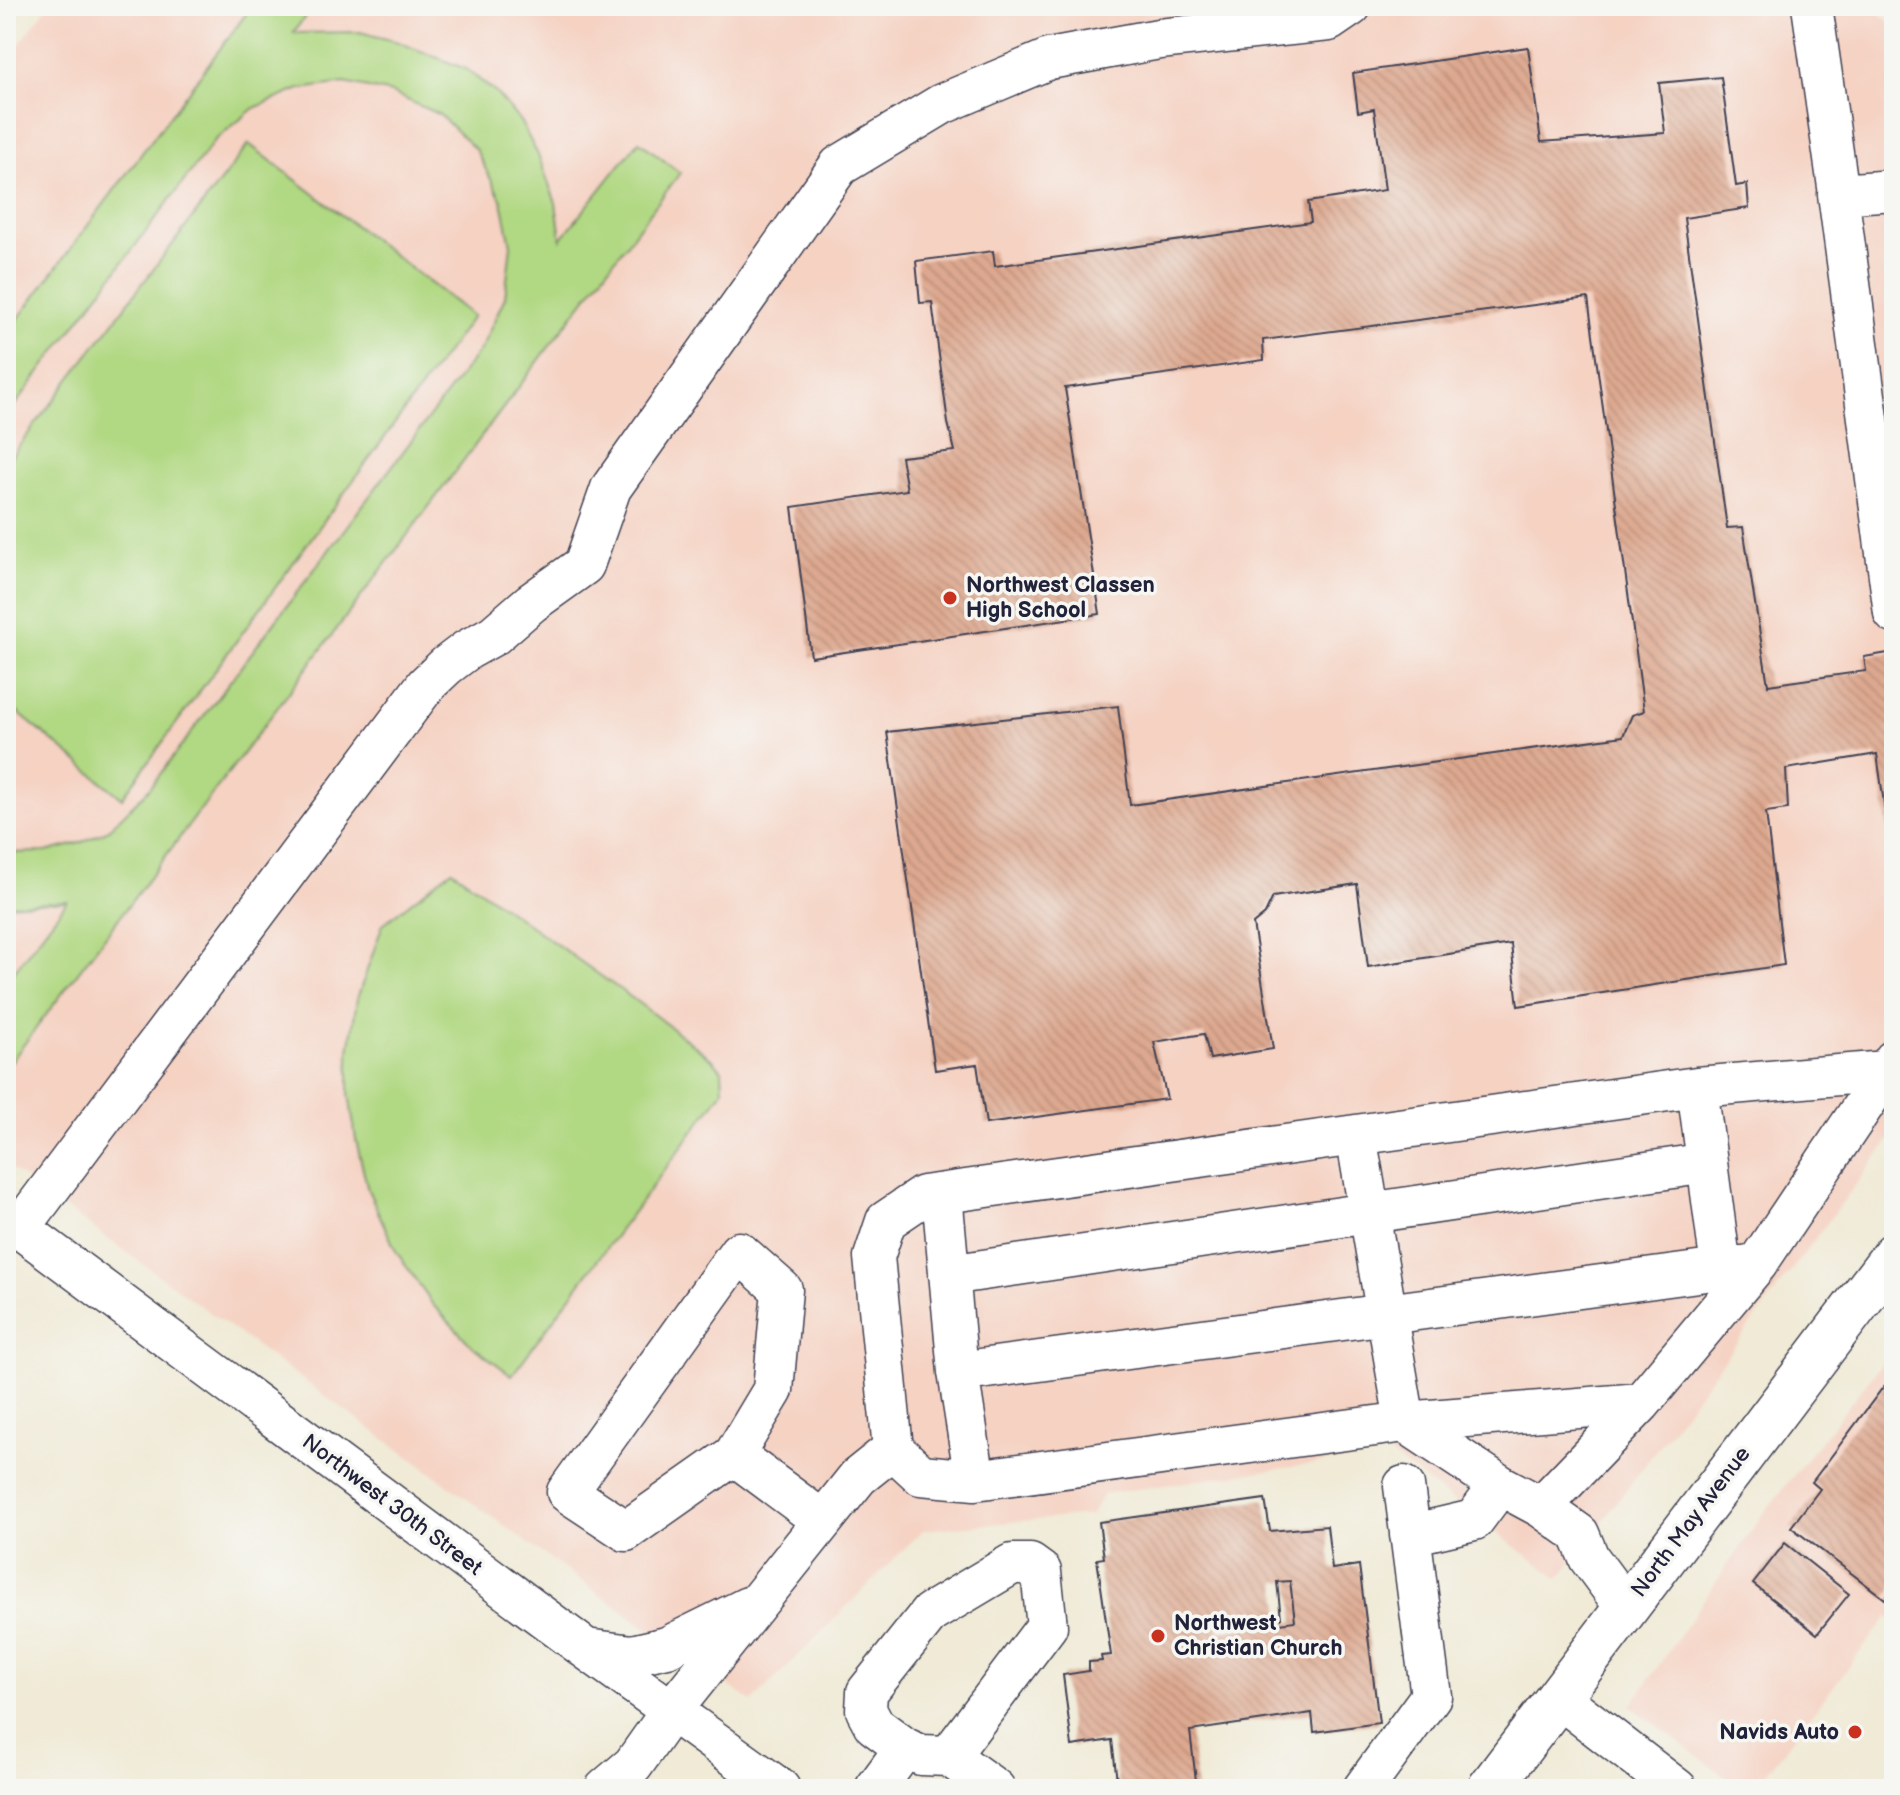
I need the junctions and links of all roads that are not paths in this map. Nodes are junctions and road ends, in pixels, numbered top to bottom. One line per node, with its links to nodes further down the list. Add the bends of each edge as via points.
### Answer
1 (1351, 6): 12 (street, via 1329,21 1159,39 1049,59 942,104 839,166 611,488 584,565 426,685)
2 (1812, 6): 4 (street)
3 (1894, 190): 4 (street)
4 (1839, 194): 5 (street)
5 (1894, 613)
6 (1890, 1066): 7 (street); 13 (street)
7 (1697, 1087): 8 (street); 9 (street)
8 (1356, 1135): 10 (street); 11 (street)
9 (1707, 1163): 11 (street); 13 (street)
10 (942, 1194): 15 (street); 20 (street, via 923,1196 886,1221 874,1257)
11 (1369, 1214): 15 (street); 16 (street)
12 (13, 1223): 30 (street, Northwest 30th Street)
13 (1739, 1266): 16 (street); 18 (street)
14 (1890, 1267): 29 (main road, North May Avenue)
15 (949, 1275): 17 (street)
16 (1386, 1313): 17 (street); 19 (street)
17 (958, 1372): 22 (street)
18 (1641, 1403): 19 (street); 25 (street)
19 (1405, 1422): 22 (street); 23 (street)
20 (893, 1449): 22 (street, via 921,1475); 26 (street, via 858,1477)
21 (734, 1455): 21 (street, via 626,1531 567,1492 739,1252 782,1290 773,1390); 26 (street)
22 (975, 1480)
23 (1500, 1485): 25 (street); 27 (street, via 1474,1520)
24 (1404, 1486): 27 (street)
25 (1541, 1507): 29 (street, via 1579,1534 1589,1558)
26 (823, 1521): 28 (street)
27 (1410, 1535): 39 (street, via 1431,1696)
28 (757, 1603): 30 (street, via 667,1647 632,1655); 32 (street)
29 (1626, 1608): 31 (main road, North May Avenue)
30 (586, 1649): 32 (street, Northwest 30th Street)
31 (1558, 1697): 40 (main road, North May Avenue); 41 (street)
32 (671, 1711): 35 (street, via 633,1765); 36 (street, Northwest 30th Street)
33 (905, 1748): 34 (street, via 921,1755); 34 (street, via 874,1725 866,1710 867,1692 930,1613 1012,1564 1030,1564 1041,1572 1047,1626); 37 (street)
34 (949, 1756): 38 (street)
35 (605, 1789)
36 (780, 1789)
37 (875, 1789)
38 (995, 1789)
39 (1363, 1789)
40 (1489, 1789)
41 (1677, 1789)

